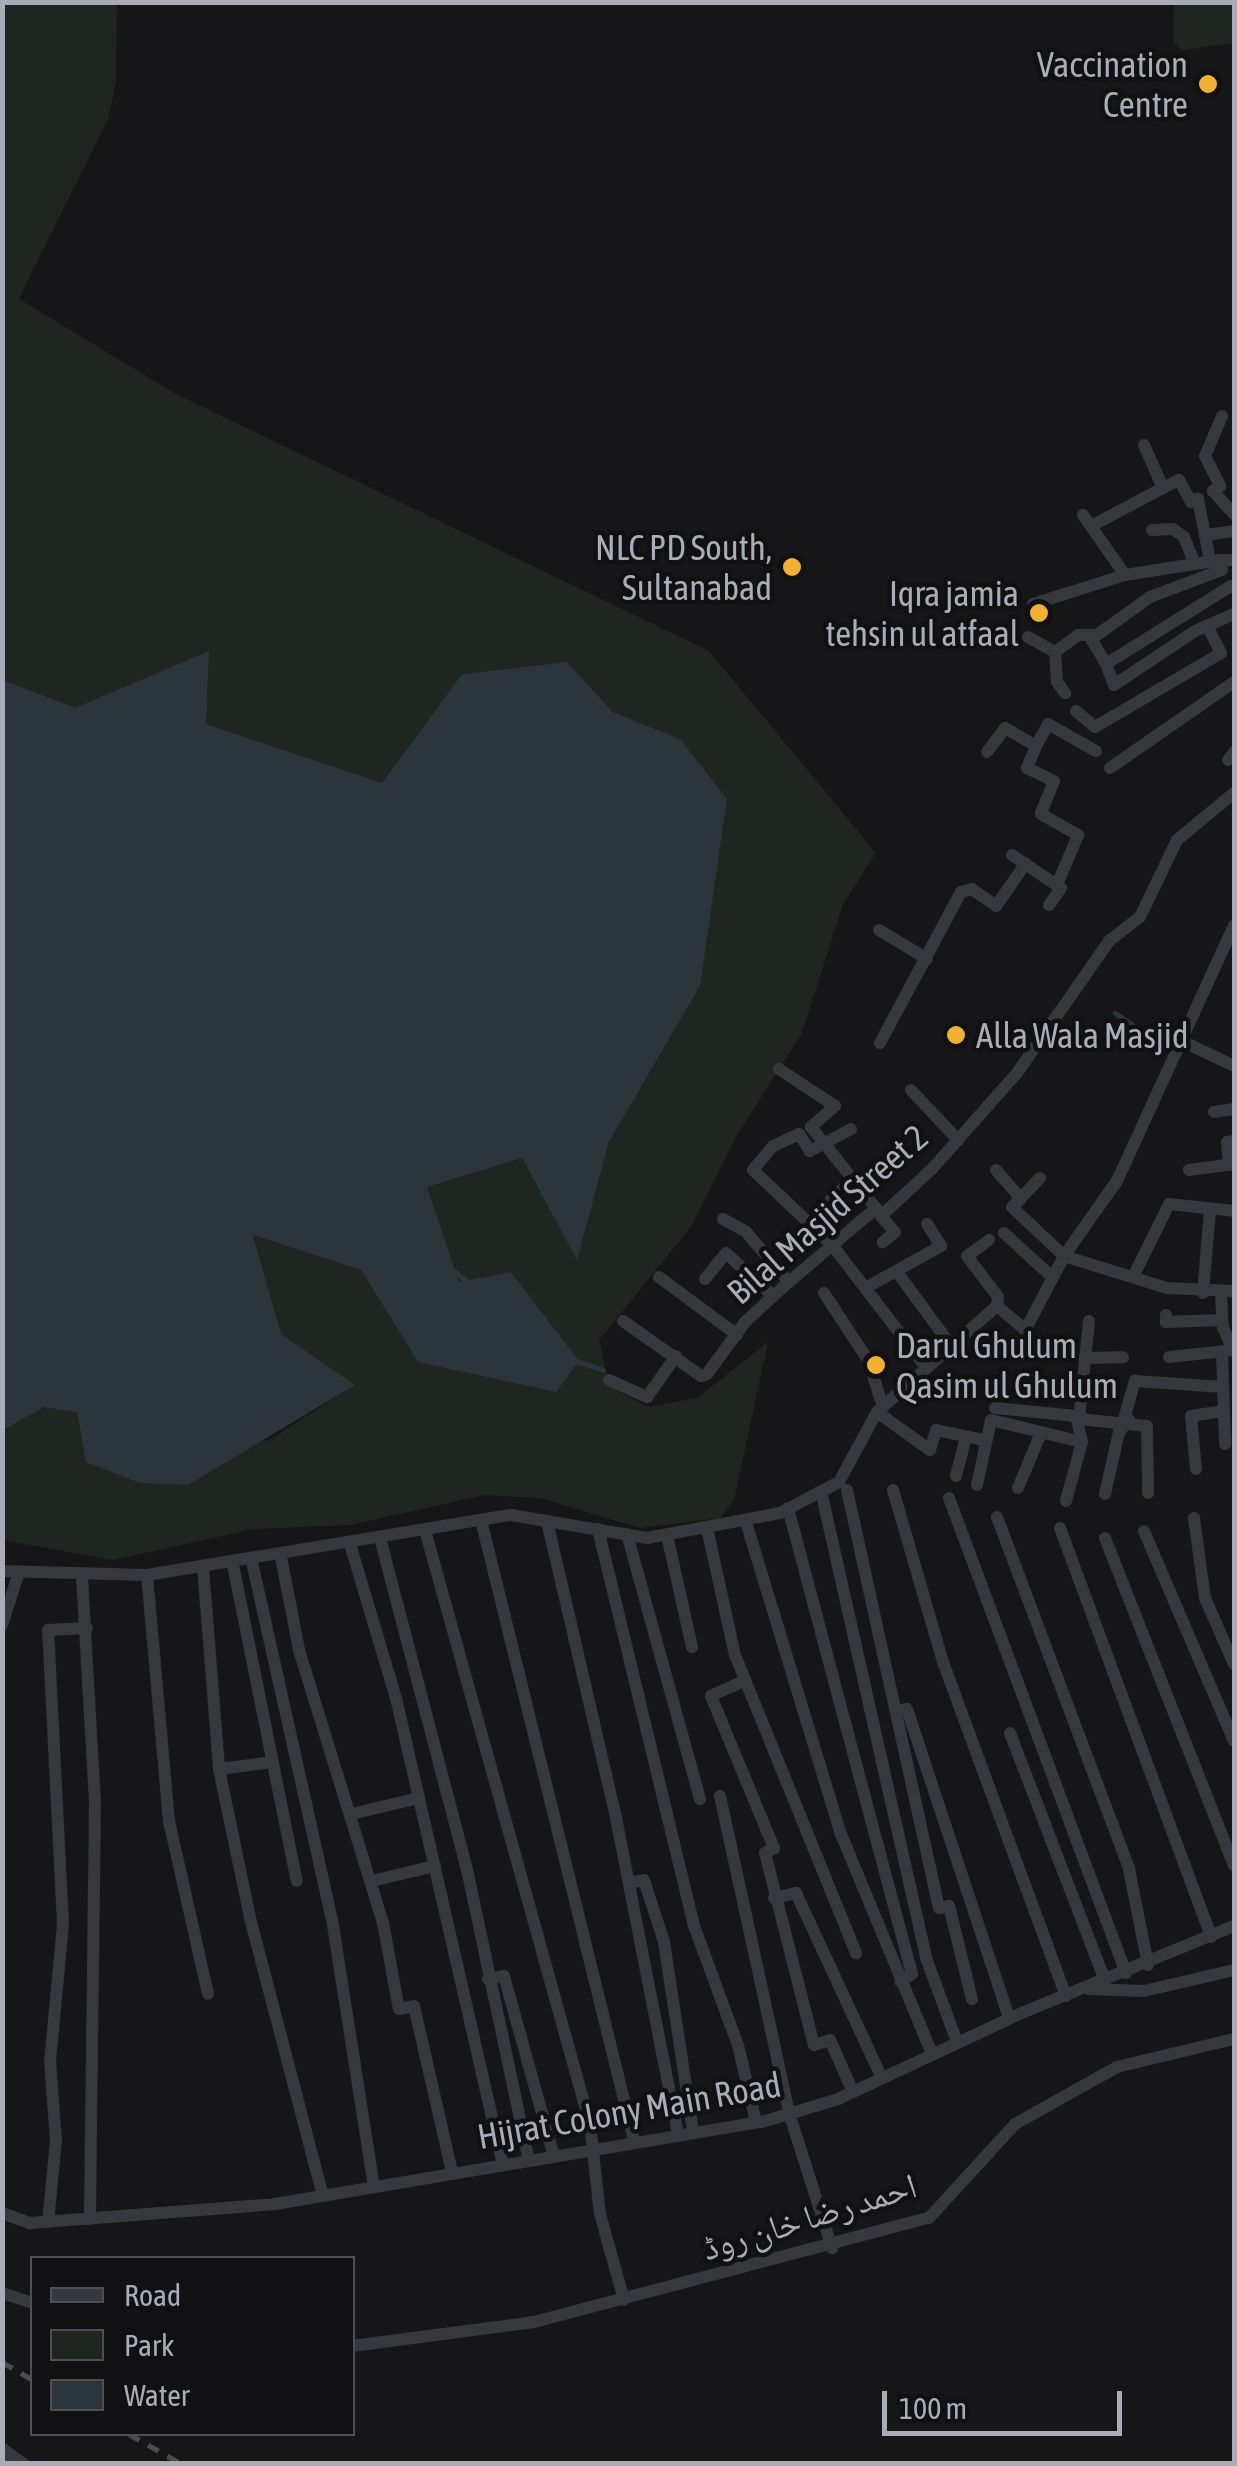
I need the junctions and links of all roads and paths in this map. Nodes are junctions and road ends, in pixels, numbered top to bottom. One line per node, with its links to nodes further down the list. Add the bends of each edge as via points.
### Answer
1 (1222, 416): 4 (street, via 1205,456 1220,486 1212,491)
2 (1144, 445): 3 (street)
3 (1163, 488): 6 (street); 8 (street, via 1179,480 1191,502 1198,499)
4 (1234, 510)
5 (1082, 515): 6 (street)
6 (1094, 525): 12 (street)
7 (1152, 530): 11 (street, via 1173,529 1184,537)
8 (1205, 535): 9 (street); 10 (street)
9 (1234, 535)
10 (1221, 560): 11 (street); 18 (street, via 1222,570 1150,597)
11 (1194, 564): 12 (street)
12 (1125, 575): 14 (street)
13 (1231, 586): 20 (street)
14 (1033, 604)
15 (1234, 615): 16 (street)
16 (1206, 626): 20 (street, via 1114,685); 23 (street, via 1222,654 1095,727)
17 (1028, 637): 19 (street)
18 (1090, 637): 19 (street, via 1078,634); 20 (street)
19 (1054, 652): 22 (street)
20 (1106, 664)
21 (1234, 682): 27 (street)
22 (1065, 693)
23 (1076, 712)
24 (1036, 746): 25 (street, via 1048,724); 26 (street, via 1005,728); 31 (street, via 1027,768 1054,780 1042,814 1078,835)
25 (1096, 751)
26 (988, 752)
27 (1110, 768)
28 (1234, 793): 44 (street, Bilal Masjid Street 2, via 1177,840 1140,917 1109,940 1016,1073)
29 (1012, 855): 30 (street)
30 (1026, 863): 31 (street); 35 (street, via 996,906 972,889 961,892)
31 (1057, 884): 32 (street)
32 (1049, 905)
33 (1234, 926): 36 (street)
34 (879, 930): 35 (street)
35 (927, 959): 37 (street)
36 (1184, 1042): 38 (street); 63 (street, via 1117,1180)
37 (880, 1043)
38 (1233, 1068)
39 (780, 1069): 46 (street, via 835,1106 811,1127)
40 (912, 1090): 44 (street)
41 (1234, 1109): 42 (street)
42 (1214, 1112)
43 (851, 1129): 46 (street)
44 (958, 1140): 56 (street, Bilal Masjid Street 2)
45 (1234, 1141): 47 (street, via 1226,1142)
46 (825, 1144): 51 (street); 62 (street, via 810,1152 799,1134 773,1146 754,1170)
47 (1232, 1164): 49 (street)
48 (996, 1170): 53 (street)
49 (1189, 1170)
50 (1040, 1178): 53 (street)
51 (853, 1179): 52 (street); 56 (street)
52 (830, 1199)
53 (1021, 1199): 63 (street, via 1012,1207)
54 (1210, 1208): 55 (street); 67 (street, via 1168,1204); 72 (street)
55 (1234, 1211)
56 (879, 1212): 61 (street, via 896,1232); 62 (street, Bilal Masjid Street 2)
57 (722, 1219): 69 (street, via 746,1232)
58 (926, 1224): 64 (street, via 941,1246)
59 (1004, 1233): 66 (street)
60 (989, 1240): 75 (street, via 967,1256 998,1298)
61 (884, 1242)
62 (832, 1245): 69 (street, Bilal Masjid Street 2); 70 (street)
63 (1064, 1256): 66 (street); 67 (street)
64 (897, 1272): 70 (street); 81 (street)
65 (659, 1277): 80 (street)
66 (1052, 1277): 75 (street, via 1024,1330)
67 (1133, 1277): 72 (street)
68 (705, 1278): 74 (street, via 726,1253)
69 (789, 1282): 74 (street, Bilal Masjid Street 2)
70 (867, 1288): 87 (street)
71 (1228, 1292): 72 (street); 77 (street)
72 (1203, 1293)
73 (824, 1294): 92 (street, via 868,1360)
74 (774, 1296): 80 (street, Bilal Masjid Street 2)
75 (996, 1306): 81 (street)
76 (1166, 1315): 77 (street, via 1166,1322)
77 (1222, 1320): 82 (street)
78 (623, 1321): 83 (street, Bilal Masjid Street 2)
79 (1089, 1321): 86 (street)
80 (737, 1335): 83 (street, Bilal Masjid Street 2, via 707,1374)
81 (952, 1347): 87 (street)
82 (1230, 1350): 85 (street); 89 (street)
83 (676, 1356): 88 (street, via 647,1397)
84 (1123, 1357): 86 (street)
85 (1168, 1357)
86 (1084, 1358): 93 (street)
87 (926, 1367): 92 (street)
88 (608, 1380)
89 (1223, 1387): 90 (street); 94 (street, via 1135,1380)
90 (1227, 1406): 99 (street); 100 (street, via 1191,1416)
91 (995, 1408): 93 (street)
92 (878, 1411): 96 (street, via 930,1450 936,1430); 102 (street)
93 (1079, 1419): 94 (street); 98 (street)
94 (1126, 1420): 107 (street, via 1147,1426); 108 (street)
95 (1040, 1433): 97 (street, via 991,1420); 98 (street); 104 (street)
96 (966, 1437): 97 (street); 101 (street)
97 (984, 1440): 103 (street)
98 (1082, 1442): 110 (street)
99 (1225, 1444)
100 (1196, 1468)
101 (956, 1476)
102 (845, 1484): 106 (street); 140 (street)
103 (977, 1485)
104 (1018, 1488)
105 (892, 1490): 166 (street, via 943,1662)
106 (821, 1491): 111 (street); 170 (street, via 926,1958)
107 (1148, 1493)
108 (1104, 1494)
109 (949, 1498): 160 (street)
110 (1066, 1501)
111 (788, 1508): 116 (street); 163 (street, via 912,1974)
112 (997, 1517): 158 (street, via 1129,1869)
113 (1194, 1518): 138 (street, via 1205,1598)
114 (481, 1520): 115 (street, via 511,1515); 120 (street); 178 (street)
115 (547, 1521): 119 (street); 153 (street)
116 (746, 1522): 117 (street); 163 (street, via 842,1834)
117 (707, 1528): 123 (street); 139 (street)
118 (1060, 1528): 156 (street)
119 (598, 1529): 122 (street); 175 (street, via 693,1923 738,2045)
120 (425, 1530): 124 (street); 179 (street)
121 (1144, 1532): 142 (street)
122 (627, 1534): 123 (street); 147 (street)
123 (667, 1534): 137 (street)
124 (380, 1538): 126 (street); 161 (street, via 468,1874)
125 (1105, 1538): 149 (street)
126 (350, 1544): 127 (street); 146 (street)
127 (280, 1557): 128 (street); 148 (street, via 299,1650)
128 (252, 1562): 129 (street); 184 (street, via 332,1919)
129 (232, 1565): 130 (street); 143 (street)
130 (203, 1568): 133 (street); 144 (street)
131 (2, 1571): 132 (street)
132 (19, 1572): 134 (street); 135 (street)
133 (147, 1575): 134 (street); 165 (street, via 169,1821)
134 (82, 1577): 136 (street)
135 (2, 1625)
136 (87, 1628): 187 (street, via 97,1995); 188 (street, via 48,1630 63,1924 50,2062 56,2140)
137 (692, 1647)
138 (1234, 1664)
139 (744, 1681): 154 (street, via 712,1696 774,1848 765,1852); 157 (street)
140 (898, 1711): 167 (street, via 939,1908 949,1906); 168 (street, via 907,1709)
141 (1010, 1733): 162 (street)
142 (1234, 1740)
143 (273, 1762): 144 (street); 151 (street)
144 (219, 1769): 185 (street, via 250,1918)
145 (720, 1796): 174 (street)
146 (419, 1798): 148 (street); 150 (street)
147 (700, 1800)
148 (351, 1814): 152 (street)
149 (1234, 1865)
150 (435, 1866): 152 (street); 182 (street)
151 (297, 1881)
152 (372, 1882): 183 (street, via 399,2009 414,2006)
153 (629, 1883): 176 (street, via 644,1880 664,1942); 177 (street)
154 (774, 1898): 172 (street, via 796,1893); 173 (street, via 814,2045 830,2040)
155 (1234, 1926): 156 (street, Hijrat Colony Main Road)
156 (1211, 1937): 158 (street, Hijrat Colony Main Road)
157 (856, 1953)
158 (1148, 1965): 160 (street, Hijrat Colony Main Road)
159 (1234, 1970): 164 (street, via 1144,1990)
160 (1126, 1973): 162 (street, Hijrat Colony Main Road)
161 (488, 1979): 180 (street, via 504,1976); 181 (street)
162 (1106, 1981): 164 (street, Hijrat Colony Main Road)
163 (900, 1982): 171 (street)
164 (1083, 1989): 166 (street, Hijrat Colony Main Road)
165 (208, 1994)
166 (1066, 1996): 168 (street, Hijrat Colony Main Road)
167 (972, 1999)
168 (1009, 2018): 170 (street, Hijrat Colony Main Road)
169 (1234, 2040): 189 (street, احمد رضا خان روڈ, via 1117,2067 1015,2124 929,2218)
170 (957, 2042): 171 (street, Hijrat Colony Main Road)
171 (932, 2054): 172 (street, Hijrat Colony Main Road)
172 (882, 2078): 173 (street, Hijrat Colony Main Road)
173 (852, 2092): 174 (street, Hijrat Colony Main Road)
174 (789, 2114): 175 (street, Hijrat Colony Main Road); 189 (street)
175 (756, 2122): 176 (street, Hijrat Colony Main Road)
176 (694, 2131): 177 (street, Hijrat Colony Main Road)
177 (678, 2134): 178 (street, Hijrat Colony Main Road)
178 (634, 2140): 179 (street, Hijrat Colony Main Road)
179 (593, 2146): 180 (street, Hijrat Colony Main Road); 191 (street, via 606,2243)
180 (553, 2153): 181 (street, Hijrat Colony Main Road)
181 (528, 2157): 182 (street, Hijrat Colony Main Road)
182 (502, 2162): 183 (street, Hijrat Colony Main Road)
183 (452, 2172): 184 (street, Hijrat Colony Main Road)
184 (374, 2186): 185 (street, Hijrat Colony Main Road)
185 (323, 2196): 187 (street, Hijrat Colony Main Road)
186 (2, 2213): 188 (street, Hijrat Colony Main Road)
187 (90, 2220): 188 (street, Hijrat Colony Main Road)
188 (48, 2222)
189 (832, 2248): 191 (street, احمد رضا خان روڈ)
190 (2, 2293): 192 (street)
191 (624, 2300): 193 (street, احمد رضا خان روڈ, via 534,2322)
192 (30, 2302)
193 (355, 2346)
194 (2, 2450): 195 (street)
195 (22, 2464)

